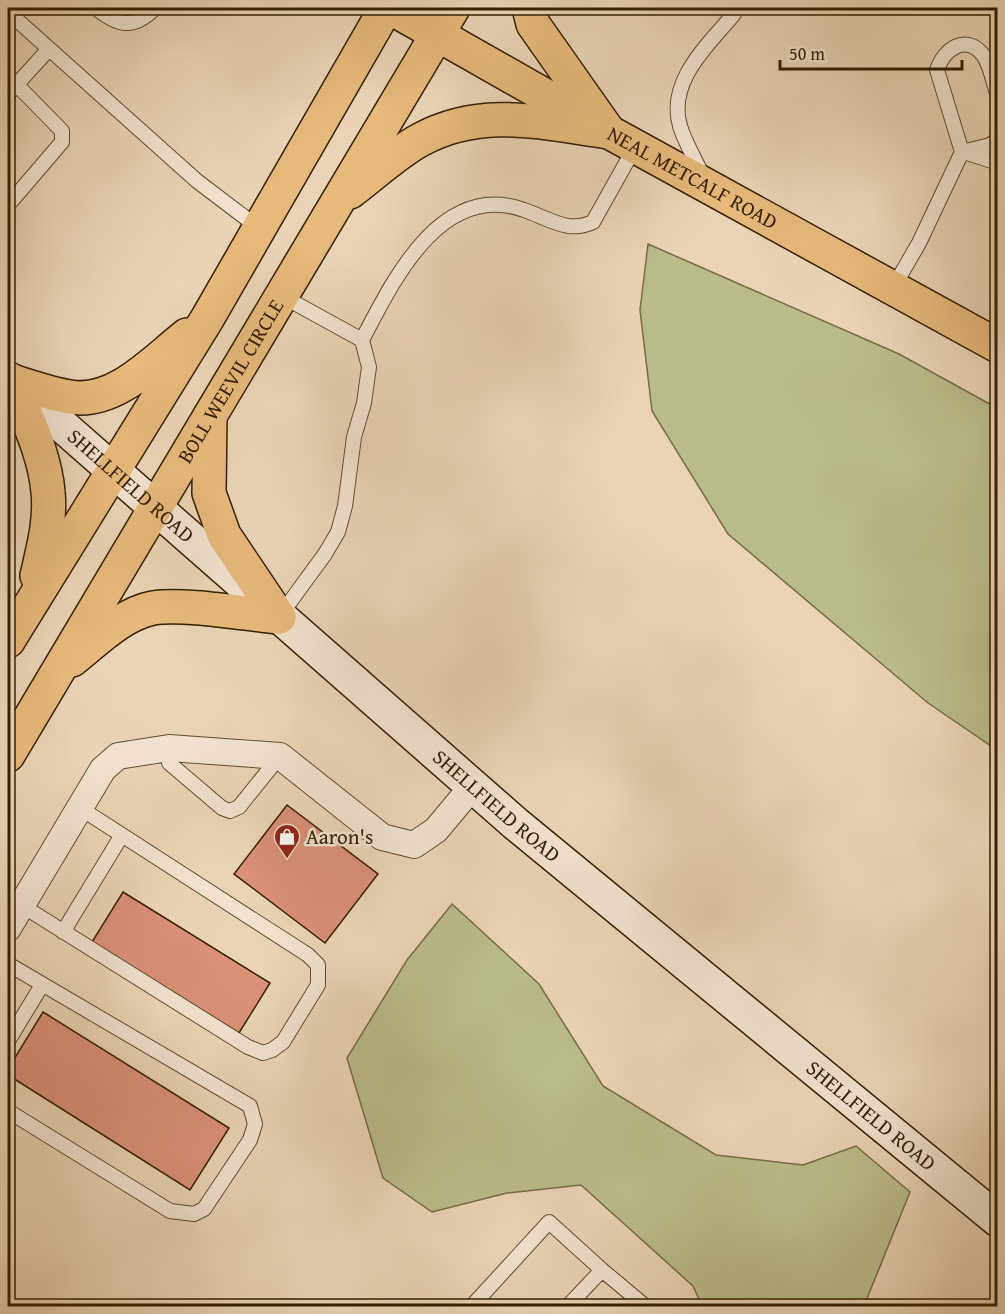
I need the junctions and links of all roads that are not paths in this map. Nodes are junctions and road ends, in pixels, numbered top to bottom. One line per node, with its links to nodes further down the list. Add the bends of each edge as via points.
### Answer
1 (96, 8): 2 (lane, via 118,22 133,24)
2 (155, 8)
3 (386, 8): 20 (main road)
4 (391, 8): 9 (main road, NEAL METCALF ROAD)
5 (453, 8): 9 (main road, BOLL WEEVIL CIRCLE)
6 (528, 8): 14 (main road, via 538,32)
7 (733, 10): 17 (lane, via 690,66 679,90 680,126)
8 (8, 12): 10 (lane)
9 (437, 36): 14 (main road, NEAL METCALF ROAD); 18 (main road, BOLL WEEVIL CIRCLE)
10 (49, 49): 11 (lane); 20 (lane, via 197,181)
11 (12, 89): 19 (lane, via 62,131 62,142)
12 (998, 96): 15 (lane, via 982,54 972,47 960,45 949,49 941,59 937,70)
13 (998, 139): 15 (lane)
14 (622, 140): 17 (main road, NEAL METCALF ROAD); 18 (main road, via 520,120 482,119 448,127 419,141); 24 (lane, via 593,222 582,228 558,225 524,209 496,203 474,207 445,221 417,248)
15 (962, 152): 16 (lane); 21 (lane)
16 (998, 163)
17 (708, 187): 21 (main road, NEAL METCALF ROAD)
18 (336, 203): 22 (main road, BOLL WEEVIL CIRCLE)
19 (8, 205)
20 (259, 228): 23 (main road)
21 (893, 288): 25 (main road, NEAL METCALF ROAD)
22 (282, 296): 24 (lane); 27 (main road, BOLL WEEVIL CIRCLE)
23 (207, 319): 26 (main road, via 121,386 93,397 72,398); 28 (main road)
24 (362, 340): 31 (lane, via 369,367 338,532)
25 (998, 346)
26 (10, 379): 28 (street, SHELLFIELD ROAD); 30 (main road, via 39,451 48,492 48,523)
27 (210, 413): 29 (main road, BOLL WEEVIL CIRCLE); 31 (main road, via 209,493 224,535)
28 (113, 469): 29 (street, SHELLFIELD ROAD); 30 (main road)
29 (155, 506): 31 (street, SHELLFIELD ROAD); 33 (main road, BOLL WEEVIL CIRCLE)
30 (33, 598): 32 (main road)
31 (279, 617): 33 (main road, via 153,608 115,625); 37 (street, SHELLFIELD ROAD)
32 (8, 641)
33 (54, 675): 35 (main road, BOLL WEEVIL CIRCLE)
34 (169, 748): 36 (street); 36 (lane, via 170,763 230,811 239,807); 38 (street, via 118,756 103,769)
35 (8, 755)
36 (280, 756): 37 (street, via 382,837 414,845 436,830)
37 (472, 787): 47 (street, SHELLFIELD ROAD)
38 (80, 808): 39 (lane); 40 (street)
39 (122, 835): 42 (lane); 42 (lane, via 318,964 318,986 284,1042 263,1053 248,1047)
40 (21, 904): 41 (street); 42 (lane)
41 (8, 928)
42 (63, 932)
43 (8, 964): 44 (lane)
44 (42, 985): 45 (lane); 46 (lane, via 250,1107 255,1124 250,1140 204,1209 194,1214 171,1211)
45 (8, 1041)
46 (8, 1111)
47 (998, 1220)
48 (602, 1270): 49 (lane, via 549,1222); 50 (lane); 51 (lane)
49 (472, 1306)
50 (568, 1306)
51 (645, 1306)

